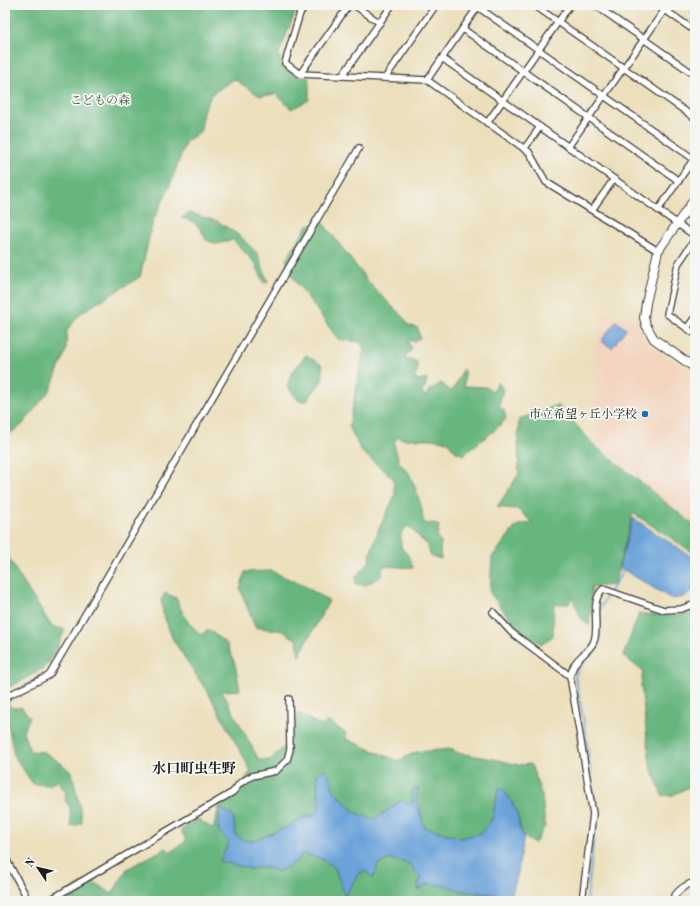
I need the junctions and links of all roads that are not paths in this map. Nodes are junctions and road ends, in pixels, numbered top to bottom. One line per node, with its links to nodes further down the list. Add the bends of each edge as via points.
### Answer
1 (296, 5): 13 (street)
2 (306, 5): 13 (street)
3 (349, 5): 23 (street)
4 (354, 5): 15 (street)
5 (392, 5): 15 (street)
6 (436, 5): 26 (street)
7 (534, 5): 14 (street)
8 (570, 5): 14 (street)
9 (595, 5): 18 (street)
10 (658, 5): 12 (street)
11 (478, 6): 16 (street); 19 (street)
12 (666, 8): 17 (street); 18 (street)
13 (300, 13): 23 (street, via 285,64)
14 (558, 22): 19 (street); 21 (street)
15 (380, 23): 25 (street)
16 (463, 29): 20 (street); 22 (street)
17 (695, 31)
18 (644, 39): 21 (street); 24 (street)
19 (539, 50): 22 (street); 28 (street)
20 (442, 58): 27 (street); 29 (street)
21 (624, 68): 28 (street); 31 (street)
22 (524, 71): 29 (street); 30 (street)
23 (300, 74): 25 (street)
24 (695, 75)
25 (342, 76): 26 (street)
26 (385, 78): 27 (street)
27 (427, 80): 32 (street)
28 (604, 96): 30 (street); 37 (street)
29 (503, 100): 32 (street); 33 (street)
30 (589, 117): 34 (street); 39 (street)
31 (695, 118)
32 (487, 123): 36 (street)
33 (540, 127): 34 (street); 36 (street)
34 (568, 147): 38 (street)
35 (359, 148): 53 (street, via 50,674)
36 (524, 148): 41 (street, via 533,158 546,182)
37 (695, 159): 39 (street)
38 (614, 179): 41 (street); 42 (street)
39 (678, 181): 42 (street)
40 (695, 198): 43 (street)
41 (592, 210): 45 (street)
42 (658, 210): 43 (street)
43 (677, 223): 44 (street); 45 (street)
44 (695, 237): 47 (street, via 678,264 667,314)
45 (658, 251): 49 (street, via 644,312 646,325 659,343)
46 (695, 317): 47 (street)
47 (687, 328): 48 (street)
48 (695, 334)
49 (695, 368)
50 (695, 604): 52 (street, via 681,610 664,610 603,590 599,593 595,608 594,640 591,647 576,661)
51 (493, 612): 52 (street, via 511,632)
52 (570, 676): 59 (street, via 593,814)
53 (5, 697)
54 (289, 699): 58 (street, via 290,750 287,760 276,772 252,776 240,783 233,792)
55 (5, 857): 57 (street, via 25,894)
56 (695, 882): 60 (street, via 674,895)
57 (26, 901)
58 (48, 901)
59 (582, 901)
60 (672, 901)

